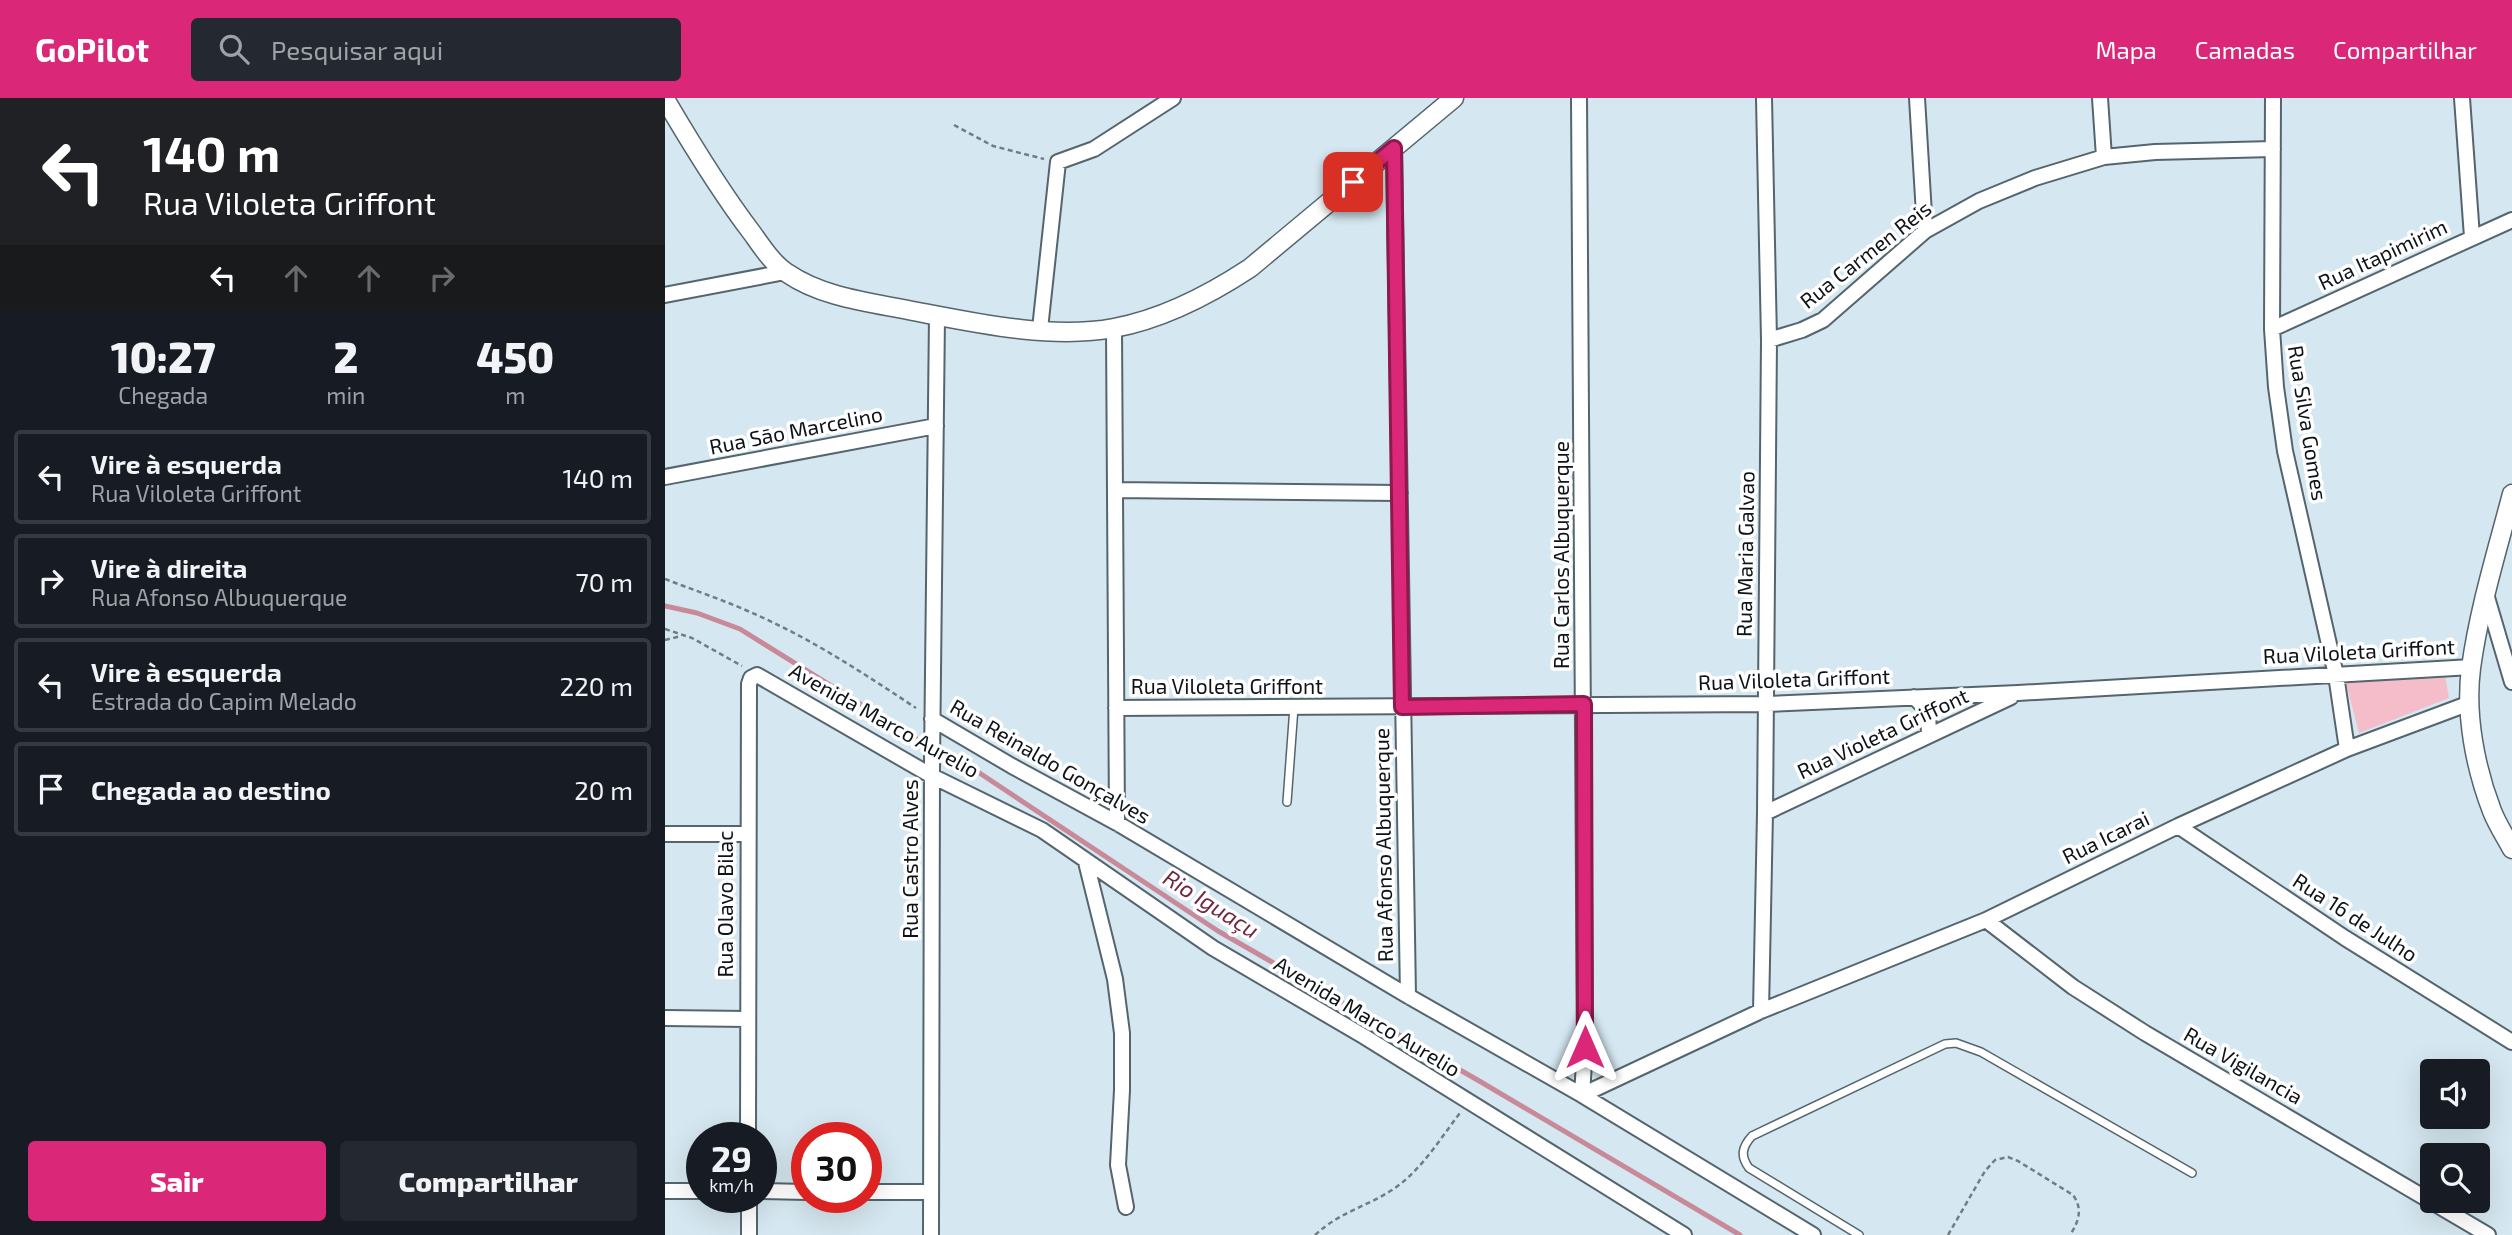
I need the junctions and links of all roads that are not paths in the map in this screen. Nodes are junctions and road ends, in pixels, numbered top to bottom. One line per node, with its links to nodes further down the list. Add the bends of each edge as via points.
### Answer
1 (1173, 98): 20 (street, via 1094,149 1058,162)
2 (1454, 98): 10 (street)
3 (1579, 98): 36 (street, Rua Carlos Albuquerque)
4 (1764, 98): 22 (street, Rua Maria Galvao)
5 (1917, 98): 14 (street)
6 (2100, 98): 12 (street)
7 (2273, 98): 11 (street, Rua Silva Gomes)
8 (2462, 98): 15 (street)
9 (666, 102): 16 (street, via 739,215)
10 (1394, 148): 19 (street, via 1250,268 1183,305); 26 (street, Rua Afonso Albuquerque)
11 (2273, 149): 12 (street, Rua Carmen Reis); 21 (street, Rua Silva Gomes)
12 (2104, 157): 14 (street, Rua Carmen Reis, via 1979,201)
13 (2512, 220): 15 (street, Rua Itapimirim)
14 (1925, 231): 22 (street, Rua Carmen Reis, via 1823,320)
15 (2472, 237): 21 (street, Rua Itapimirim)
16 (785, 272): 17 (street); 18 (street, via 814,288 850,299)
17 (665, 295)
18 (937, 316): 20 (street); 23 (street, Rua Castro Alves)
19 (1114, 328): 20 (street); 25 (street)
20 (1039, 329)
21 (2272, 329): 30 (street, Rua Silva Gomes, via 2285,451)
22 (1769, 340): 37 (street, Rua Maria Galvao)
23 (936, 426): 24 (street, Rua Sāo Marcelino); 41 (street, Rua Castro Alves)
24 (665, 477)
25 (1115, 490): 26 (street); 40 (street)
26 (1400, 493): 39 (street, Rua Afonso Albuquerque)
27 (2512, 495): 28 (street)
28 (2486, 594): 29 (street); 32 (street)
29 (2472, 667): 30 (street, Rua Viloleta Griffont); 35 (street)
30 (2336, 674): 33 (street, Rua Viloleta Griffont); 43 (street, Rua Silva Gomes)
31 (757, 675): 44 (street, Avenida Marco Aurelio); 50 (street, Rua Olavo Bilac, via 749,684)
32 (2512, 682)
33 (2018, 693): 34 (street, Rua Viloleta Griffont); 42 (street, Rua Violeta Griffont)
34 (1914, 697): 37 (street, Rua Viloleta Griffont); 42 (street, via 1928,711)
35 (2470, 703): 43 (street, Rua Icarai); 51 (street, via 2479,769 2492,812)
36 (1584, 704): 37 (street, Rua Viloleta Griffont); 39 (street, Rua Viloleta Griffont); 59 (street, Rua Carlos Albuquerque)
37 (1766, 704): 46 (street, Rua Maria Galvao)
38 (1294, 707): 39 (street, Rua Viloleta Griffont); 40 (street, Rua Viloleta Griffont); 45 (lane)
39 (1402, 707): 54 (street, Rua Afonso Albuquerque)
40 (1116, 708): 47 (street)
41 (932, 724): 44 (street, Rua Castro Alves); 47 (street, Rua Reinaldo Gonçalves)
42 (1929, 735): 46 (street, Rua Violeta Griffont)
43 (2347, 749): 48 (street, Rua Icarai)
44 (932, 769): 52 (street, Avenida Marco Aurelio, via 1042,831); 65 (street, Rua Castro Alves)
45 (1287, 802)
46 (1765, 813): 55 (street, Rua Maria Galvao)
47 (1117, 823): 54 (street, Rua Reinaldo Gonçalves)
48 (2178, 826): 53 (street, Rua Icarai); 58 (street, Rua 16 de Julho)
49 (665, 834): 50 (street)
50 (747, 834): 57 (street, Rua Olavo Bilac)
51 (2512, 849)
52 (1086, 862): 66 (street, via 1115,979 1122,1033 1118,1165); 70 (street, Avenida Marco Aurelio, via 1213,948)
53 (1986, 920): 55 (street, Rua Icarai); 73 (street, Rua Vigilancia, via 2073,987 2135,1027)
54 (1408, 996): 59 (street, Rua Reinaldo Gonçalves)
55 (1761, 1011): 59 (street, Rua Icarai)
56 (665, 1018): 57 (street)
57 (747, 1018): 60 (street, Rua Olavo Bilac)
58 (2512, 1042)
59 (1582, 1095): 71 (street, Rua Reinaldo Gonçalves)
60 (748, 1122)
61 (2192, 1173): 72 (lane, via 1980,1052 1945,1044 1745,1143 1742,1152 1749,1168)
62 (665, 1191): 63 (street)
63 (686, 1191)
64 (882, 1192): 65 (street)
65 (930, 1192): 69 (street, Rua Castro Alves)
66 (1126, 1207)
67 (749, 1213): 68 (street)
68 (749, 1235)
69 (931, 1235)
70 (1684, 1235)
71 (1813, 1235)
72 (1859, 1235)
73 (2488, 1235)

